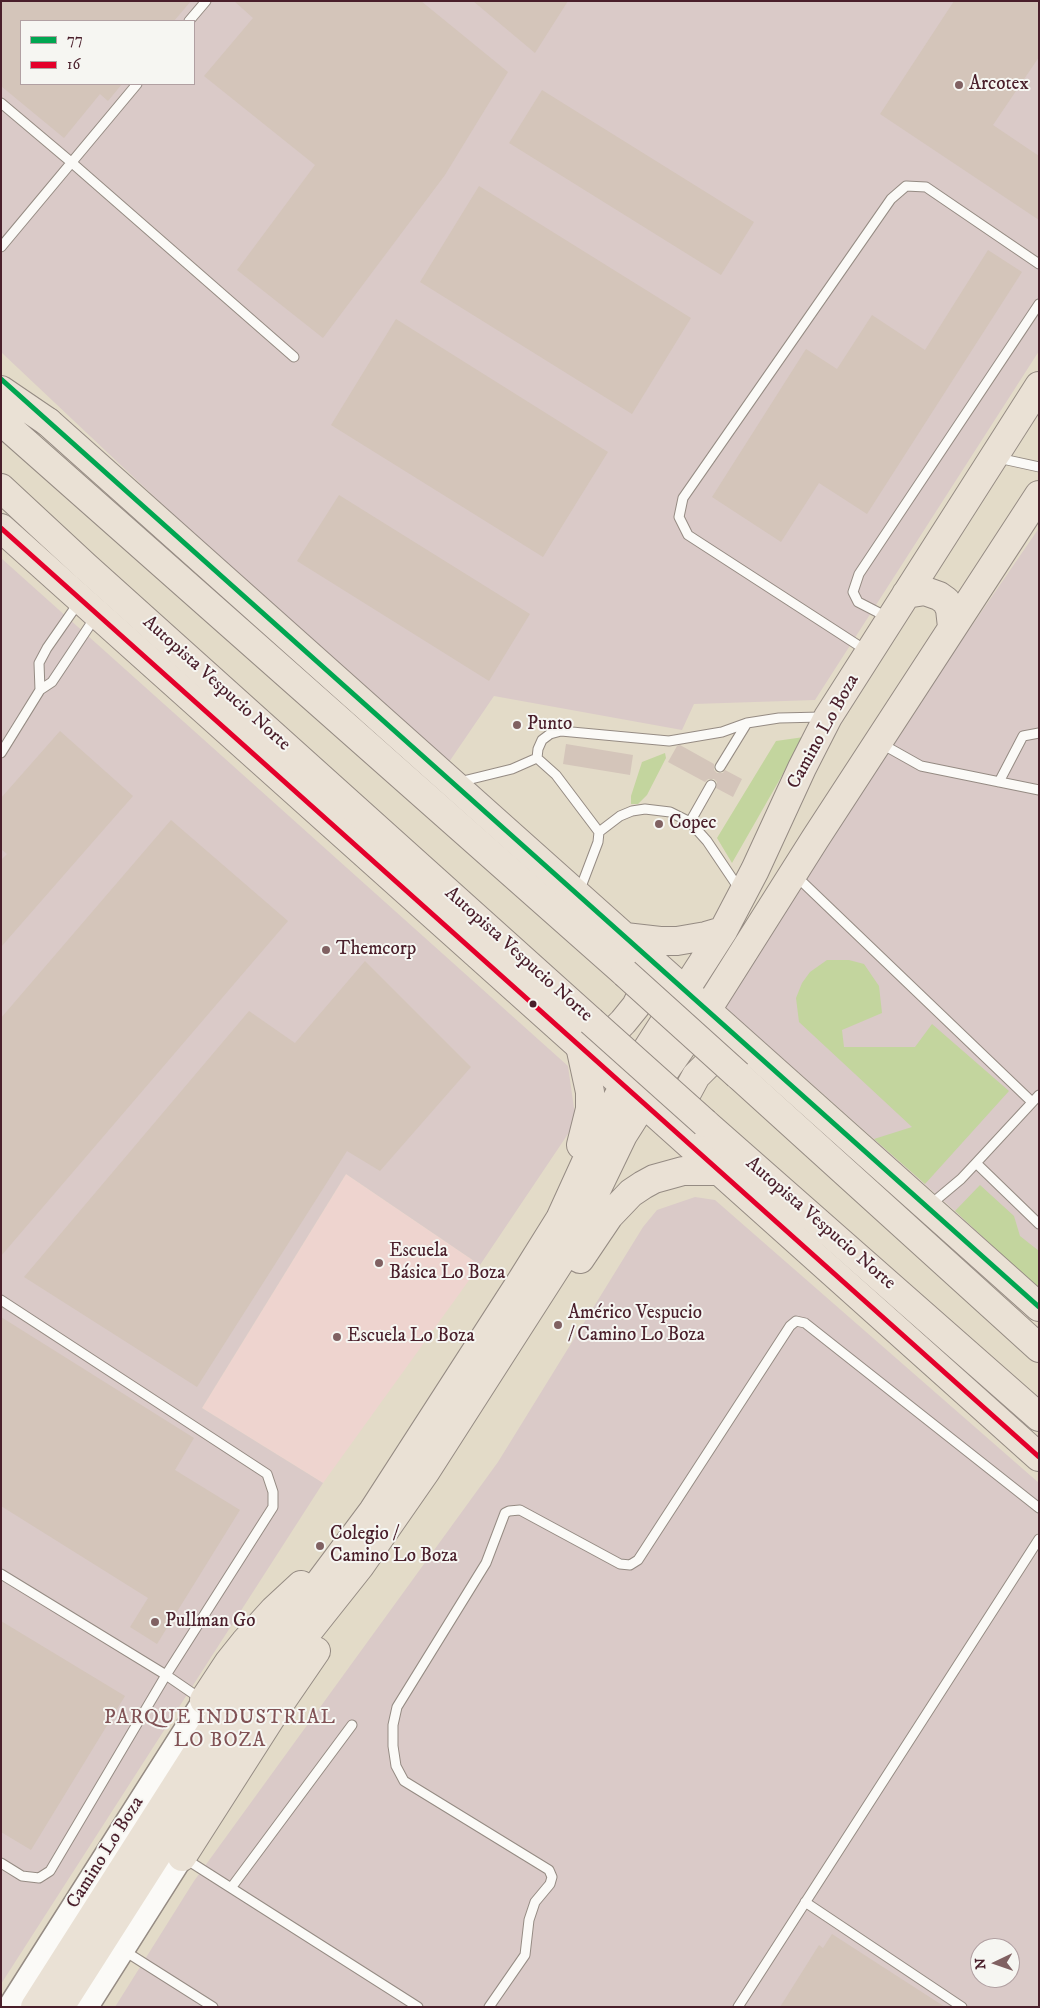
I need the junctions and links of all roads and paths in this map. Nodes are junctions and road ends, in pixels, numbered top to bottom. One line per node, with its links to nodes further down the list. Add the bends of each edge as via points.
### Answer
1 (206, 1): 2 (lane)
2 (190, 20)
3 (136, 85): 5 (lane)
4 (1, 103): 5 (lane)
5 (72, 162): 6 (lane); 9 (lane)
6 (1, 247)
7 (1039, 264): 22 (lane, via 926,187 906,186 891,198 683,498 679,517 688,535)
8 (1039, 304): 20 (lane, via 859,574 853,592 858,602)
9 (294, 357)
10 (1039, 386): 13 (main road, Camino Lo Boza)
11 (1, 390): 32 (main road, via 48,422)
12 (1, 421): 58 (main road, bridge, via 738,1074)
13 (994, 457): 14 (lane); 18 (main road, Camino Lo Boza)
14 (1039, 467)
15 (1, 488): 59 (main road, Autopista Vespucio Norte, bridge, via 704,1123)
16 (1039, 495): 21 (main road)
17 (1, 528): 19 (main road)
18 (906, 594): 20 (main road, Camino Lo Boza); 21 (main road, via 925,590 939,596 950,609)
19 (89, 607): 23 (lane, via 52,682); 23 (lane, via 47,648 39,663); 46 (main road)
20 (890, 618): 22 (main road, Camino Lo Boza)
21 (952, 627): 27 (main road)
22 (869, 652): 24 (main road, Camino Lo Boza)
23 (40, 690): 28 (lane)
24 (828, 717): 25 (lane, via 779,718); 38 (main road, Camino Lo Boza)
25 (747, 723): 29 (lane, via 722,732 669,741 561,732 542,740); 30 (lane)
26 (1039, 732): 31 (lane, via 1023,736)
27 (878, 741): 31 (lane, via 921,766); 37 (main road)
28 (1, 753)
29 (537, 758): 32 (lane, via 512,769); 36 (lane, via 556,775)
30 (720, 767)
31 (999, 782): 34 (lane)
32 (453, 784): 39 (main road)
33 (711, 785): 35 (lane)
34 (1039, 790)
35 (690, 822): 36 (lane, via 670,812 645,809 620,816); 38 (lane)
36 (599, 832): 39 (lane)
37 (793, 873): 44 (main road); 48 (lane)
38 (743, 894): 40 (main road, Camino Lo Boza)
39 (578, 895): 41 (main road)
40 (723, 931): 41 (main road, via 677,940); 43 (main road, Camino Lo Boza)
41 (625, 937): 42 (main road)
42 (650, 959): 43 (main road); 46 (main road, via 645,988 636,1006 611,1034)
43 (685, 991): 44 (main road); 47 (main road, Camino Lo Boza)
44 (707, 1010): 45 (main road); 47 (main road)
45 (740, 1040): 49 (main road, via 716,1056 696,1076 682,1102); 53 (main road)
46 (580, 1046): 47 (main road); 52 (main road, via 590,1092 590,1109 574,1167)
47 (634, 1094): 49 (main road); 52 (main road, via 606,1118); 55 (main road, via 626,1129 567,1251)
48 (1035, 1098): 50 (lane)
49 (674, 1130): 51 (main road)
50 (976, 1163): 53 (lane); 54 (lane)
51 (720, 1171): 55 (main road, via 683,1171 643,1184 614,1210 568,1272); 60 (main road)
52 (569, 1200): 63 (main road, via 550,1236)
53 (928, 1208): 57 (main road)
54 (1039, 1224)
55 (541, 1292): 64 (main road)
56 (1, 1300): 66 (lane, via 267,1474 273,1492 273,1507)
57 (1039, 1307)
58 (1039, 1348)
59 (1039, 1417)
60 (1039, 1457)
61 (1039, 1508): 80 (lane, via 805,1323 796,1321 638,1560 630,1565 620,1564 520,1510 505,1513 486,1563 397,1707 393,1725 396,1766 404,1781 549,1870 552,1877 535,1902 529,1920 526,1955)
62 (1039, 1539): 72 (lane)
63 (352, 1540): 67 (main road, via 262,1622 229,1662); 75 (main road, via 223,1712)
64 (360, 1566): 69 (main road, via 338,1621 281,1702); 76 (main road, via 243,1720)
65 (1, 1574): 66 (lane)
66 (166, 1675): 67 (lane); 70 (lane, via 50,1871 38,1878 22,1876)
67 (204, 1700): 74 (street, Camino Lo Boza)
68 (352, 1725): 71 (lane)
69 (182, 1857): 71 (lane); 73 (street)
70 (1, 1863)
71 (231, 1888): 79 (lane)
72 (805, 1902): 81 (lane); 82 (lane)
73 (123, 1950): 77 (street); 78 (lane)
74 (9, 2007)
75 (35, 2007)
76 (60, 2007)
77 (87, 2007)
78 (213, 2007)
79 (418, 2007)
80 (489, 2007)
81 (738, 2007)
82 (962, 2007)

